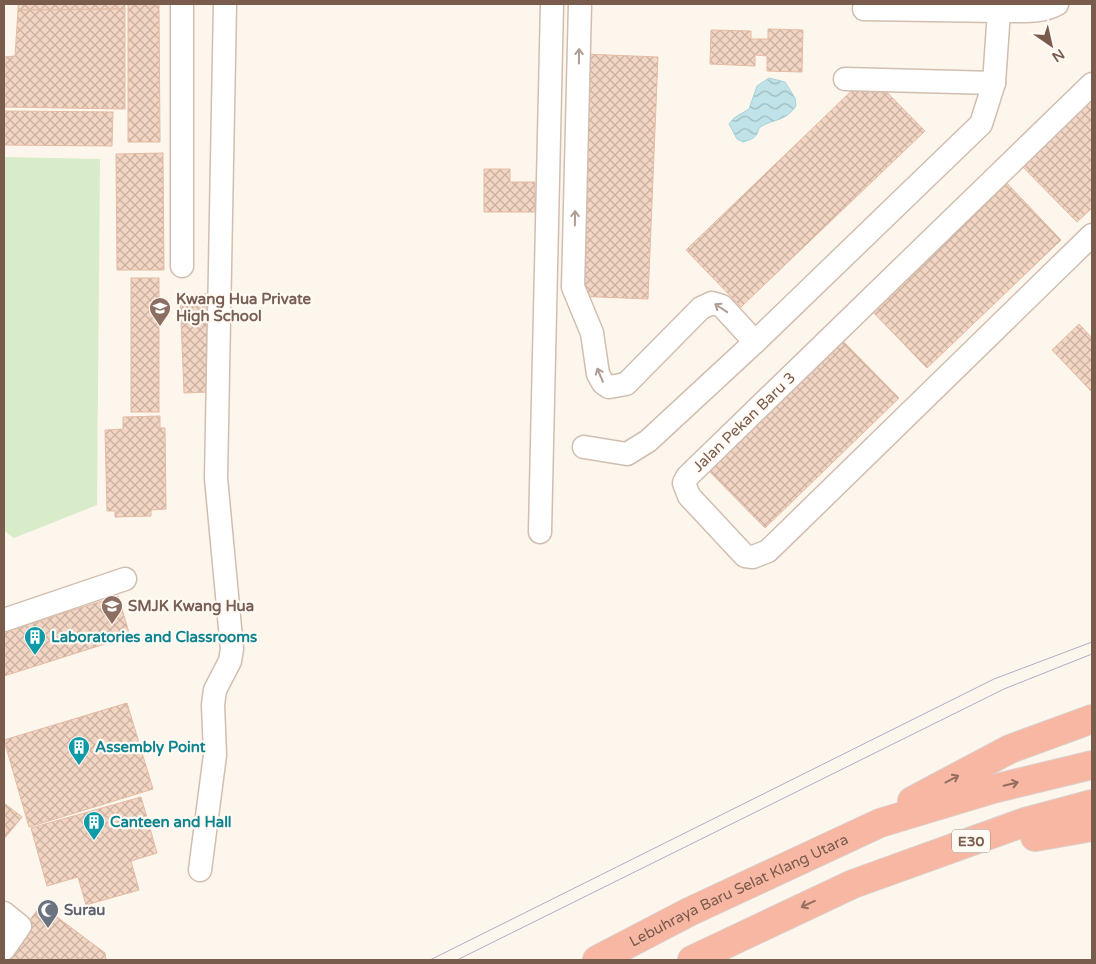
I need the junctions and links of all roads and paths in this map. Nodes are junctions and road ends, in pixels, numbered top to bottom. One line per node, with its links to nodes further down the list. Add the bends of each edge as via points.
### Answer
1 (182, 4): 12 (street)
2 (225, 4): 23 (street, via 216,478 232,649 230,661 215,690 215,755)
3 (552, 4): 15 (street)
4 (580, 4): 13 (street, one-way to 4, via 722,306 712,303 701,308 626,384 609,387 598,374 592,333 573,287)
5 (1057, 4): 7 (street, via 1036,10)
6 (864, 9): 7 (street)
7 (999, 10): 9 (street)
8 (845, 79): 9 (street)
9 (994, 83): 13 (street, via 981,124)
10 (1091, 84): 11 (street, Jalan Pekan Baru 3, via 687,477 684,483 689,496 745,556 753,557 768,551)
11 (1092, 235)
12 (182, 266)
13 (755, 342): 14 (street, via 648,441 627,454)
14 (584, 447)
15 (540, 532)
16 (125, 579): 17 (street)
17 (4, 620)
18 (1092, 718): 21 (highway, Lebuhraya Baru Selat Klang Utara, one-way to 18, via 915,799 1010,749)
19 (1092, 765): 21 (highway, Lebuhraya Baru Selat Klang Utara, one-way to 19, via 993,789)
20 (1092, 804): 24 (highway, E30, via 1025,822)
21 (880, 822): 27 (highway, Lebuhraya Baru Selat Klang Utara, via 689,912)
22 (1092, 827): 24 (highway, E30, via 995,846)
23 (200, 870)
24 (852, 884): 28 (highway, E30, one-way to 28)
25 (4, 913): 26 (street, via 20,926)
26 (4, 948)
27 (597, 960)
28 (692, 960)

